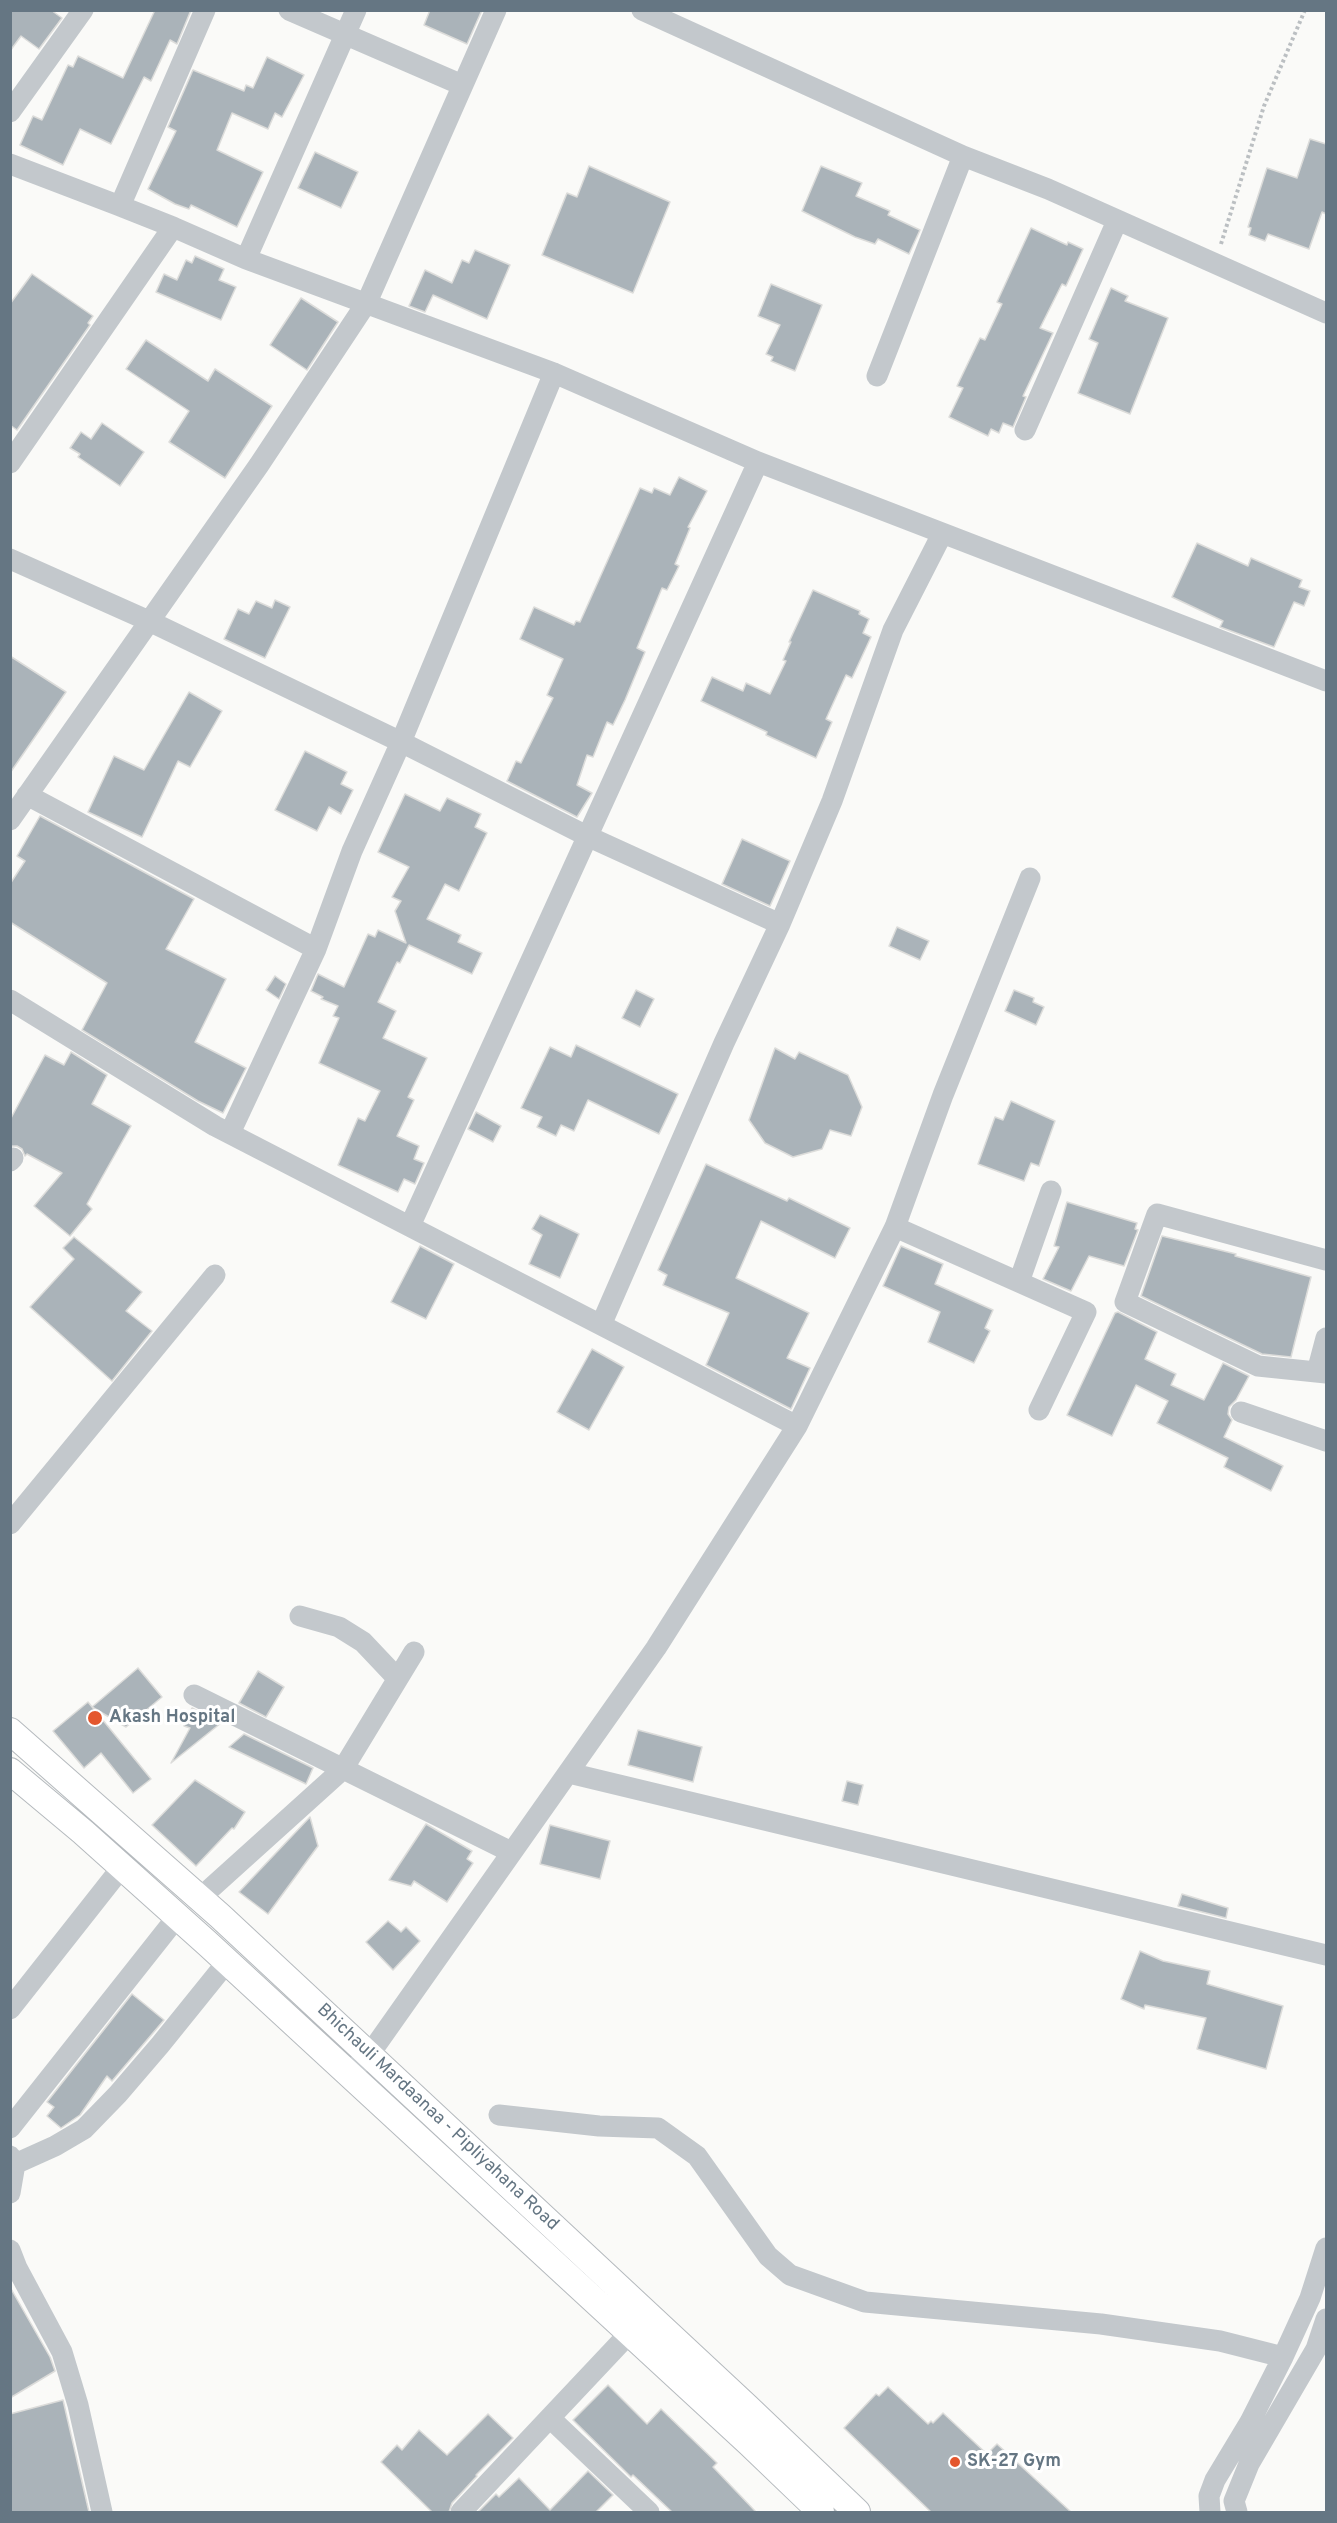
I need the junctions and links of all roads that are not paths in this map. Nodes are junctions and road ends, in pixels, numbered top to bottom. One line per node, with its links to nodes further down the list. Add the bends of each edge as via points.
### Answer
1 (83, 10): 9 (street)
2 (205, 10): 12 (street)
3 (289, 10): 7 (street)
4 (356, 10): 7 (street)
5 (496, 10): 8 (street)
6 (647, 12): 10 (street)
7 (346, 34): 8 (street); 15 (street)
8 (462, 85): 16 (street)
9 (10, 112)
10 (963, 156): 13 (street); 19 (street)
11 (10, 164): 12 (street)
12 (120, 206): 14 (street)
13 (1117, 221): 17 (street); 20 (street)
14 (174, 227): 15 (street); 22 (street)
15 (246, 259): 16 (street)
16 (367, 302): 18 (street); 25 (street)
17 (1326, 313)
18 (554, 373): 21 (street); 27 (street)
19 (877, 376)
20 (1025, 430)
21 (758, 462): 23 (street); 30 (street)
22 (10, 463)
23 (942, 534): 26 (street); 32 (street, via 893,630 832,801)
24 (10, 559): 25 (street)
25 (149, 621): 27 (street); 28 (street)
26 (1326, 681)
27 (400, 742): 30 (street); 33 (street, via 352,850)
28 (27, 795): 29 (street); 33 (street)
29 (10, 820)
30 (587, 836): 32 (street); 37 (street)
31 (1030, 878): 38 (street)
32 (780, 924): 42 (street)
33 (316, 949): 35 (street)
34 (10, 1000): 35 (street)
35 (230, 1133): 37 (street)
36 (1051, 1191): 41 (street)
37 (410, 1226): 42 (street)
38 (895, 1227): 41 (street); 47 (street)
39 (1326, 1260): 44 (street, via 1157,1214 1125,1302 1258,1366)
40 (215, 1275): 49 (street)
41 (1019, 1282): 45 (street, via 1086,1312)
42 (601, 1325): 47 (street)
43 (1326, 1338): 44 (street)
44 (1322, 1373)
45 (1039, 1410)
46 (1241, 1412): 48 (street)
47 (797, 1426): 57 (street, via 656,1648)
48 (1326, 1441)
49 (10, 1524)
50 (300, 1616): 52 (street, via 339,1627 363,1642)
51 (414, 1652): 52 (street)
52 (397, 1678): 55 (street)
53 (194, 1695): 55 (street)
54 (10, 1731): 58 (main road, Bhichauli Mardaanaa - Pipliyahana Road)
55 (343, 1769): 60 (street); 62 (street)
56 (10, 1771): 59 (main road, Bhichauli Mardaanaa - Pipliyahana Road)
57 (569, 1773): 60 (street); 64 (street)
58 (100, 1810): 59 (street); 62 (main road, Bhichauli Mardaanaa - Pipliyahana Road)
59 (83, 1832): 61 (main road, Bhichauli Mardaanaa - Pipliyahana Road)
60 (511, 1852): 67 (street)
61 (122, 1867): 63 (main road, Bhichauli Mardaanaa - Pipliyahana Road); 66 (street)
62 (200, 1898): 67 (main road, Bhichauli Mardaanaa - Pipliyahana Road)
63 (177, 1917): 65 (main road, Bhichauli Mardaanaa - Pipliyahana Road); 70 (street)
64 (1326, 1955)
65 (227, 1962): 68 (main road, Bhichauli Mardaanaa - Pipliyahana Road); 71 (street, via 84,2129 55,2146)
66 (10, 2009)
67 (369, 2055): 68 (street); 75 (main road, Bhichauli Mardaanaa - Pipliyahana Road)
68 (348, 2074): 77 (main road, Bhichauli Mardaanaa - Pipliyahana Road)
69 (499, 2115): 78 (street, via 658,2128 697,2156 768,2256 790,2275 865,2302 1101,2324 1220,2341)
70 (10, 2128)
71 (13, 2160): 72 (street)
72 (10, 2193)
73 (1326, 2248): 78 (street, via 1310,2298)
74 (10, 2250): 80 (street, via 62,2352)
75 (648, 2314): 77 (street); 84 (main road, Bhichauli Mardaanaa - Pipliyahana Road)
76 (1326, 2319): 86 (street, via 1316,2349 1249,2464 1234,2501)
77 (630, 2334): 79 (street); 83 (main road, Bhichauli Mardaanaa - Pipliyahana Road)
78 (1283, 2357): 85 (street, via 1215,2480 1209,2496)
79 (551, 2419): 81 (street); 82 (street)
80 (102, 2512)
81 (461, 2512)
82 (649, 2512)
83 (821, 2512)
84 (857, 2512)
85 (1210, 2512)
86 (1237, 2512)

